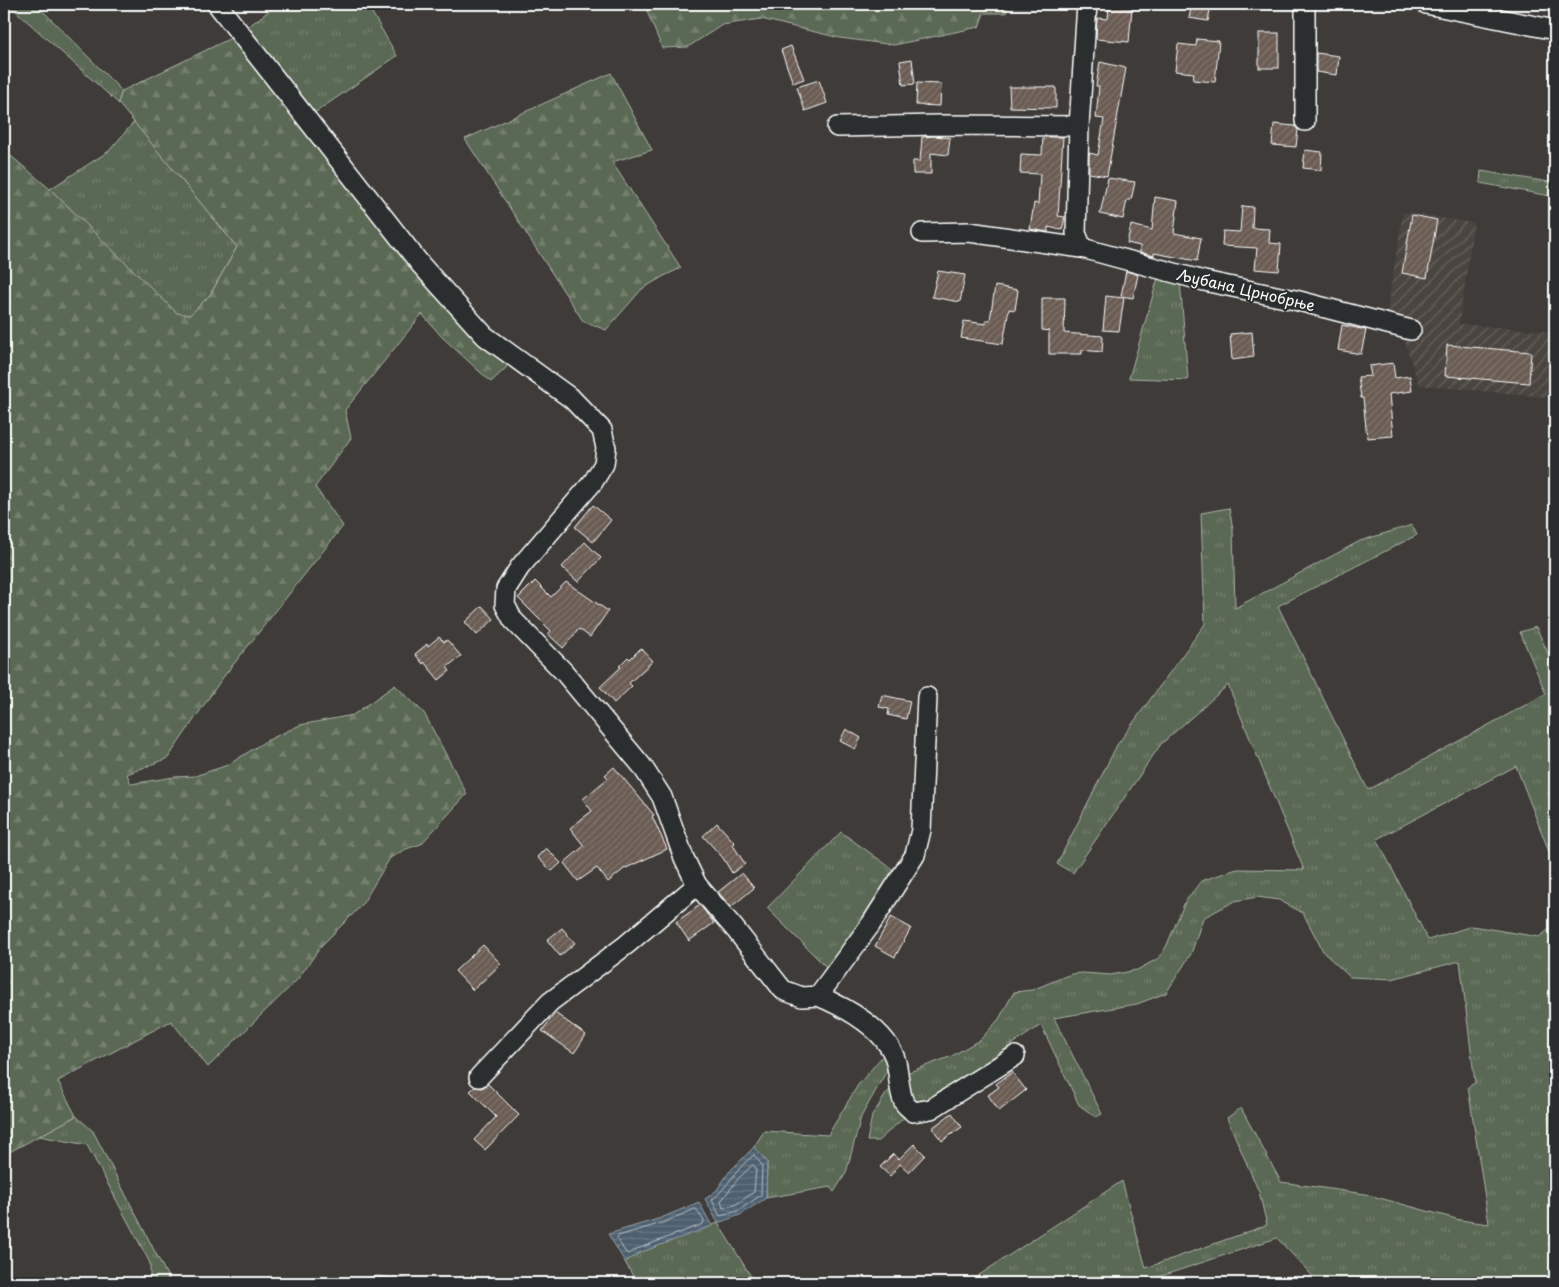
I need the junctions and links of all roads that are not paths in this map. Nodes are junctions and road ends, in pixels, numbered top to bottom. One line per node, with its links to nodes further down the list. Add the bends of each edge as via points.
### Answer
1 (217, 4): 13 (street, via 421,265 485,336 572,399 602,430 606,448 604,464 593,482 520,567 506,589 505,605 513,620 564,672 642,766 662,798)
2 (1087, 4): 7 (street)
3 (1305, 4): 6 (street)
4 (1426, 4): 5 (street)
5 (1555, 30)
6 (1305, 121)
7 (1079, 126): 8 (street); 10 (street, via 1076,233)
8 (837, 128)
9 (922, 233): 10 (street, Љубана Црнобрње, via 969,232)
10 (1082, 248): 11 (street, Љубана Црнобрње, via 1204,282 1295,300)
11 (1411, 330)
12 (928, 697): 14 (street, via 921,830 914,855 871,924)
13 (696, 885): 14 (street, via 783,990 802,997); 16 (street, via 626,945 550,1002)
14 (818, 996): 15 (street, via 841,1006 889,1046 896,1060 903,1102 913,1112 931,1109)
15 (1015, 1056)
16 (479, 1077)

